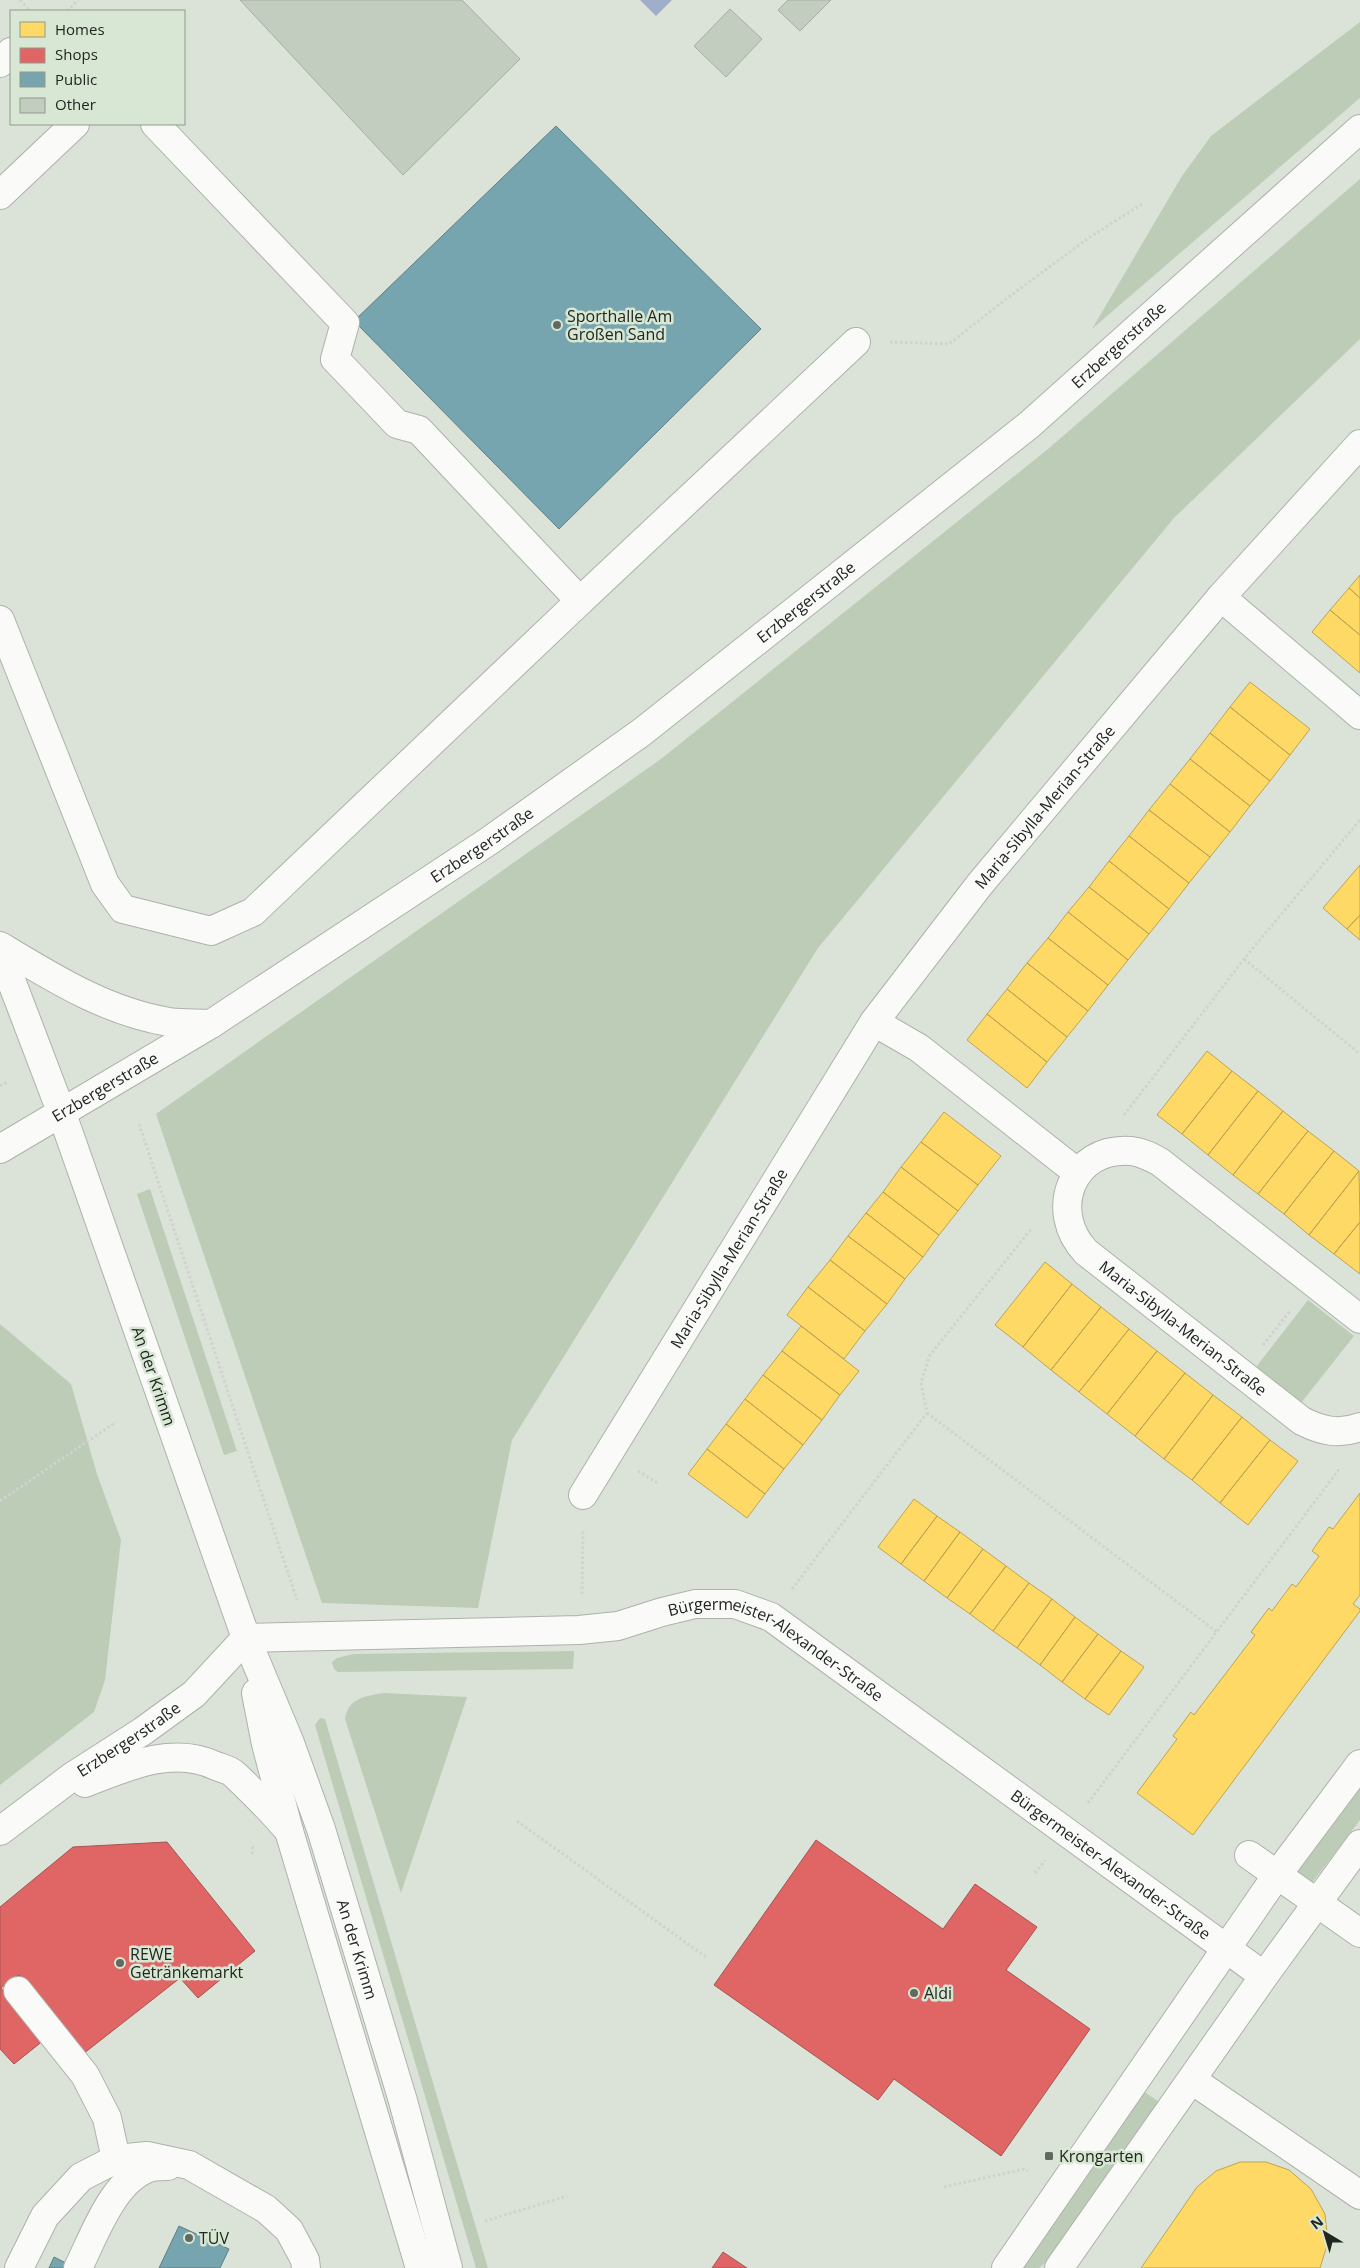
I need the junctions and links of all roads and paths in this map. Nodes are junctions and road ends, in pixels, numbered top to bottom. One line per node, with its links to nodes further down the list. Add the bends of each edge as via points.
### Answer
1 (20, 0): 3 (path)
2 (78, 0): 4 (path)
3 (29, 10)
4 (68, 10)
5 (10, 33): 6 (street)
6 (0, 43)
7 (10, 53): 8 (street)
8 (0, 63)
9 (74, 125): 12 (street)
10 (156, 125): 17 (street, via 345,323 335,359 397,424 419,430)
11 (1360, 129): 25 (street, Erzbergerstraße, via 1028,425 642,732 489,841)
12 (0, 195)
13 (1142, 204): 14 (path, via 1026,284 949,344)
14 (856, 342): 17 (street)
15 (1360, 444): 16 (street, Maria-Sibylla-Merian-Straße)
16 (1221, 597): 19 (street); 24 (street, Maria-Sibylla-Merian-Straße, via 980,884)
17 (580, 601): 18 (street, via 253,912 211,931 123,909 104,884)
18 (0, 620)
19 (1360, 715)
20 (1360, 820): 23 (path)
21 (0, 946): 25 (street, via 103,1003 170,1022)
22 (0, 951): 29 (street, An der Krimm)
23 (1244, 959): 26 (path); 32 (path, via 1123,1116)
24 (874, 1022): 33 (street, via 919,1048); 42 (street, Maria-Sibylla-Merian-Straße)
25 (211, 1024): 29 (street, Erzbergerstraße)
26 (1360, 1054)
27 (9, 1081): 28 (path)
28 (0, 1086)
29 (62, 1114): 31 (street, Erzbergerstraße); 49 (street, An der Krimm)
30 (138, 1124): 46 (path)
31 (0, 1149)
32 (1114, 1152): 33 (street, Maria-Sibylla-Merian-Straße, via 1094,1159); 35 (street, Maria-Sibylla-Merian-Straße, via 1132,1151 1160,1162)
33 (1078, 1173): 34 (street, Maria-Sibylla-Merian-Straße, via 1069,1192)
34 (1066, 1211): 37 (street, Maria-Sibylla-Merian-Straße, via 1072,1235 1086,1252); 38 (path, via 1036,1223 930,1355 922,1383)
35 (1314, 1283): 36 (street, Maria-Sibylla-Merian-Straße); 37 (path)
36 (1360, 1319)
37 (1240, 1373): 40 (street, Maria-Sibylla-Merian-Straße, via 1302,1422 1318,1430 1343,1432)
38 (927, 1413): 47 (path); 48 (path)
39 (116, 1422): 43 (path)
40 (1360, 1427)
41 (1344, 1463): 48 (path)
42 (583, 1495)
43 (0, 1501)
44 (584, 1545): 45 (path)
45 (582, 1599)
46 (298, 1604)
47 (771, 1617): 49 (street, Bürgermeister-Alexander-Straße, via 735,1604 695,1604 618,1626 579,1630); 55 (street, Bürgermeister-Alexander-Straße)
48 (1217, 1632): 55 (path)
49 (246, 1638): 51 (street, Erzbergerstraße, via 194,1694); 54 (street, An der Krimm, via 266,1744); 78 (street, An der Krimm, via 290,1743 321,1829 403,2101)
50 (1360, 1764): 59 (street, Bürgermeister-Alexander-Straße)
51 (26, 1810): 53 (street, Erzbergerstraße); 54 (street, via 126,1767 165,1757 187,1757 210,1762 234,1774)
52 (517, 1821): 63 (path)
53 (0, 1831)
54 (289, 1831): 77 (street, An der Krimm)
55 (1066, 1832): 58 (path); 62 (street, Bürgermeister-Alexander-Straße)
56 (1360, 1844): 60 (street)
57 (1249, 1855): 59 (street)
58 (1035, 1874)
59 (1277, 1875): 60 (street); 62 (street, Bürgermeister-Alexander-Straße)
60 (1316, 1902): 61 (street); 64 (street)
61 (1360, 1933)
62 (1226, 1948): 64 (street, Bürgermeister-Alexander-Straße); 79 (street, Bürgermeister-Alexander-Straße)
63 (706, 1957)
64 (1264, 1976): 66 (street)
65 (18, 1991): 67 (street, via 85,2075 107,2118)
66 (1192, 2080): 71 (street); 80 (street)
67 (116, 2159): 68 (street, via 147,2156); 74 (street, via 81,2178 45,2216)
68 (190, 2166): 75 (street, via 152,2167 132,2177 114,2197); 76 (street, via 266,2209 289,2230)
69 (1030, 2172): 70 (path, via 1024,2169)
70 (944, 2187)
71 (1360, 2195)
72 (567, 2196): 73 (path)
73 (485, 2221)
74 (19, 2268)
75 (78, 2268)
76 (306, 2268)
77 (420, 2268)
78 (448, 2268)
79 (1006, 2268)
80 (1059, 2268)

